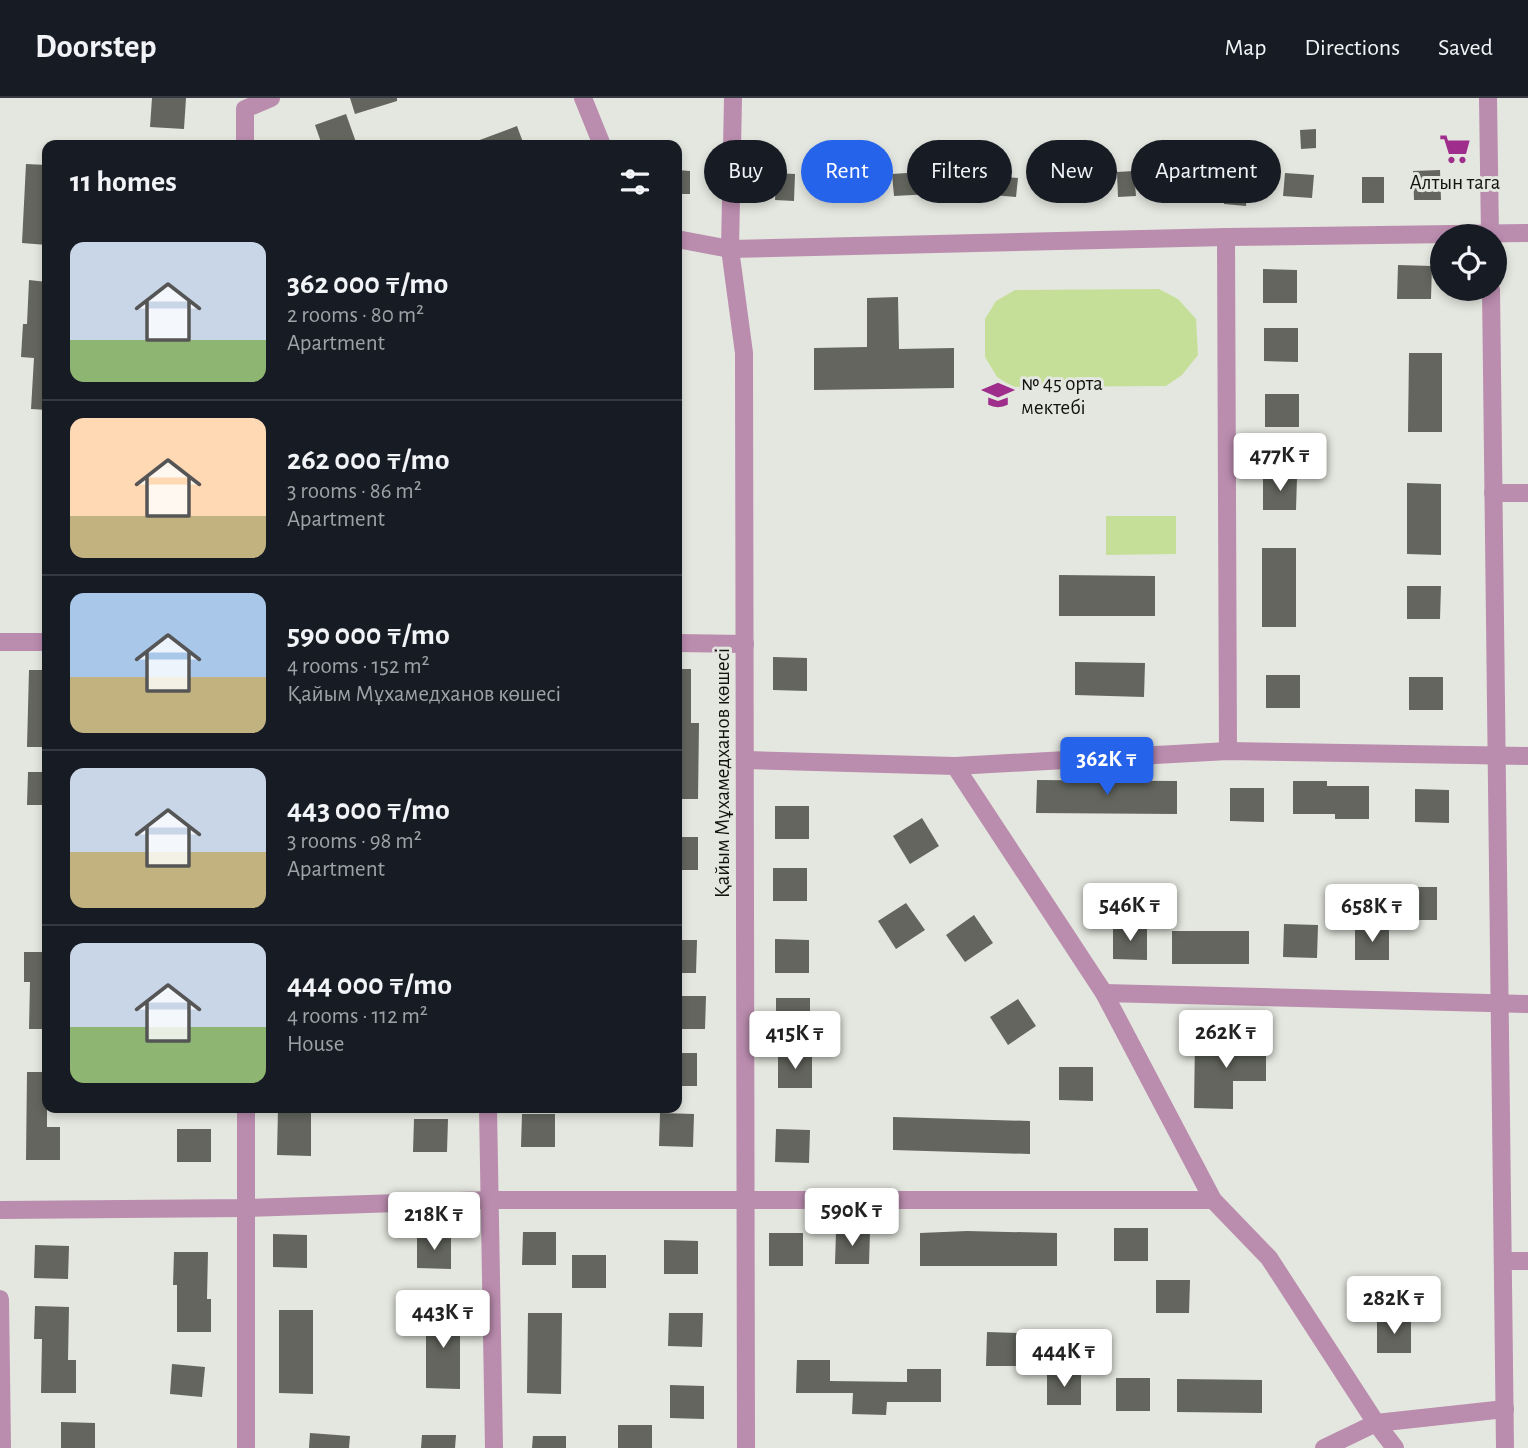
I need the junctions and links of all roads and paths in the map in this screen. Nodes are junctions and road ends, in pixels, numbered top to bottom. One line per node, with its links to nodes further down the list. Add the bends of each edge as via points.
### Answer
1 (271, 98): 5 (street, via 245,109)
2 (583, 98): 6 (street)
3 (733, 98): 13 (street, Қайым Мұхамедханов көшесі)
4 (1488, 98): 7 (street)
5 (245, 140)
6 (600, 140)
7 (1490, 224)
8 (1528, 233): 9 (street)
9 (1507, 234)
10 (1430, 235): 11 (street)
11 (1226, 237): 13 (street); 21 (street)
12 (682, 240): 13 (street)
13 (730, 249): 20 (street, Қайым Мұхамедханов көшесі, via 744,352)
14 (1490, 301): 15 (street)
15 (1493, 493): 16 (street); 22 (street)
16 (1528, 493)
17 (0, 642): 18 (street)
18 (42, 642)
19 (682, 643): 20 (street)
20 (745, 643): 24 (street, Қайым Мұхамедханов көшесі)
21 (1228, 751): 22 (street); 25 (street)
22 (1496, 756): 23 (street); 27 (street)
23 (1528, 756)
24 (745, 761): 25 (street); 33 (street, Қайым Мұхамедханов көшесі)
25 (955, 766): 26 (street)
26 (1104, 993): 27 (street); 32 (street)
27 (1500, 1004): 28 (street); 36 (street)
28 (1528, 1004)
29 (246, 1113): 34 (street)
30 (488, 1113): 31 (street)
31 (489, 1200): 33 (street); 34 (street); 43 (street)
32 (1213, 1200): 33 (street); 40 (street, via 1269,1258)
33 (746, 1201): 44 (street, Қайым Мұхамедханов көшесі)
34 (247, 1208): 35 (street); 42 (street)
35 (0, 1210)
36 (1503, 1261): 37 (street); 39 (street)
37 (1528, 1261)
38 (0, 1299): 41 (street)
39 (1505, 1409): 40 (street); 47 (street)
40 (1376, 1423): 45 (street); 46 (street)
41 (2, 1448)
42 (246, 1448)
43 (494, 1448)
44 (747, 1448)
45 (1324, 1448)
46 (1395, 1448)
47 (1505, 1448)

